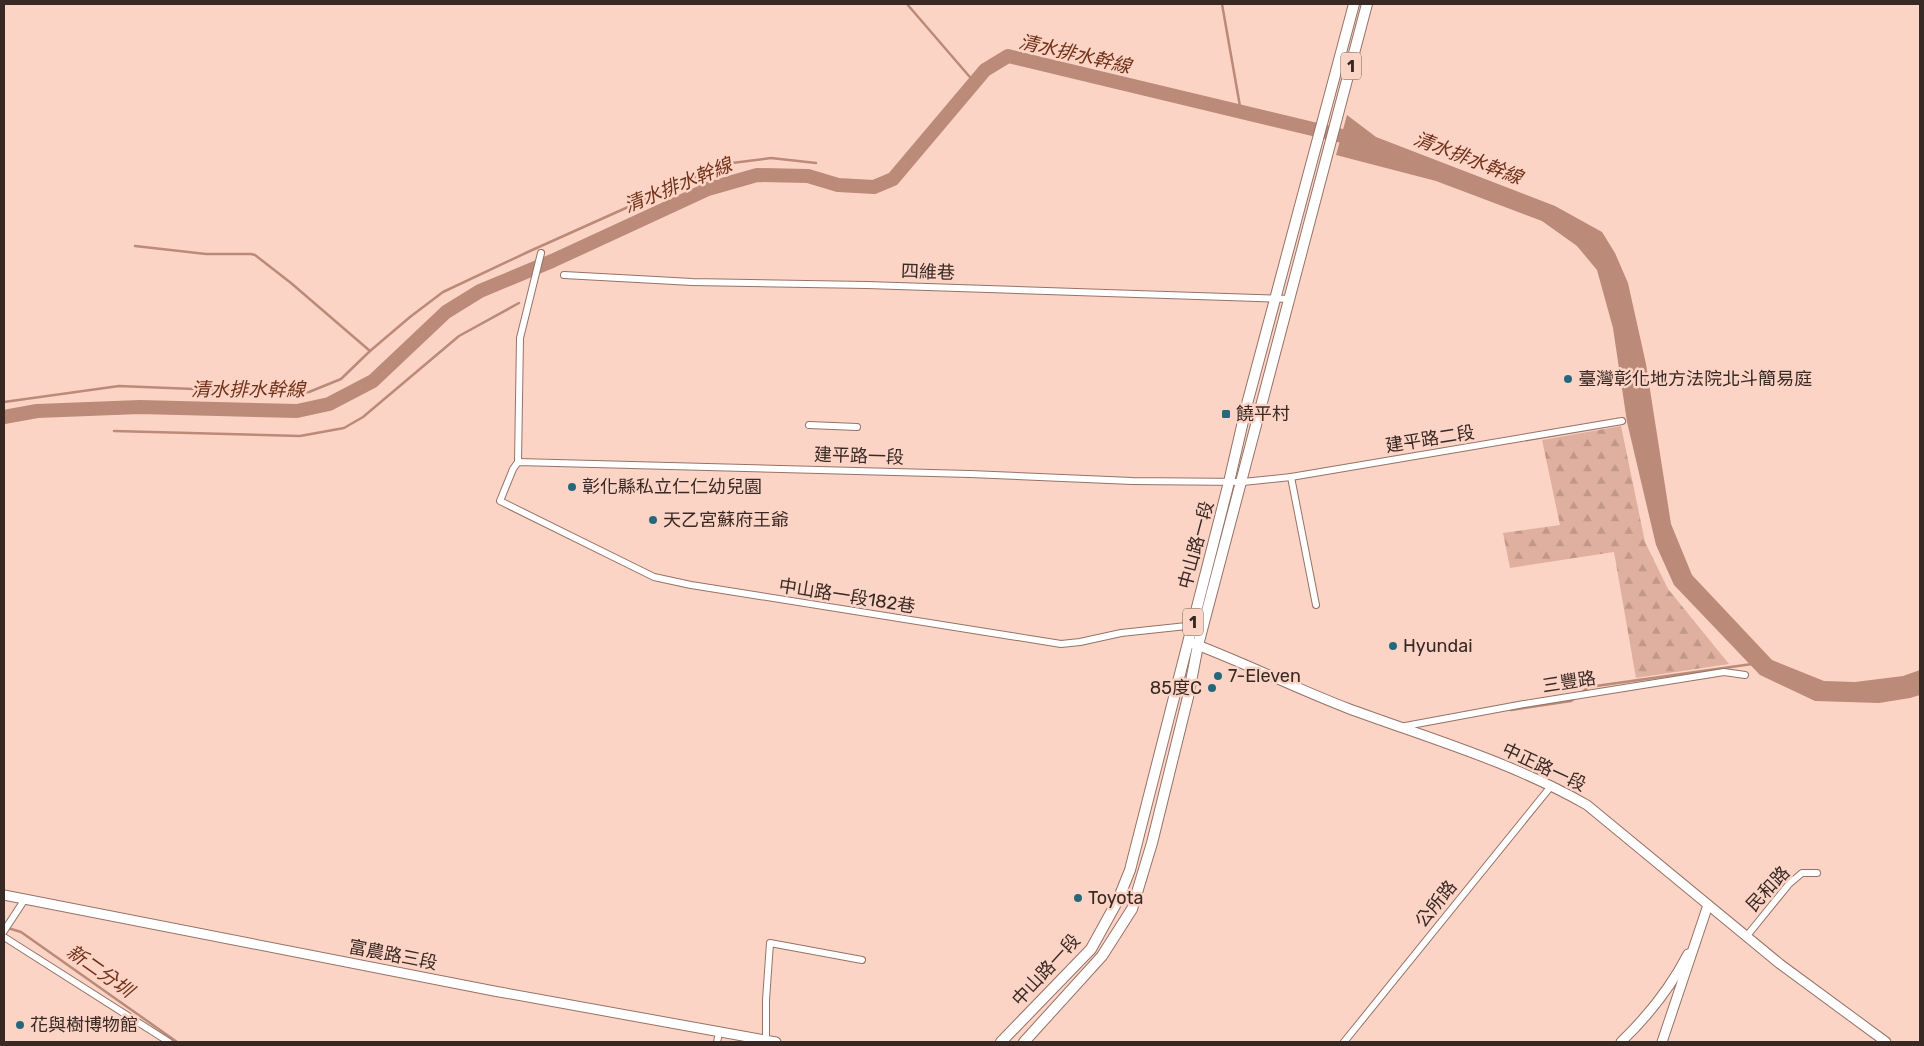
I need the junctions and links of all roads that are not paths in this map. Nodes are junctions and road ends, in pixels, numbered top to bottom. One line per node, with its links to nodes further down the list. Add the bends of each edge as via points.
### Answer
1 (1354, 4): 5 (main road, 中山路一段 / 1)
2 (1367, 4): 6 (main road, 中山路一段 / 1)
3 (541, 253): 10 (street, via 520,338)
4 (564, 275): 5 (street, 四維巷, via 692,282)
5 (1275, 298): 6 (street, 四維巷); 12 (main road, 中山路一段 / 1)
6 (1290, 299): 13 (main road, 中山路一段 / 1)
7 (1622, 421): 11 (street, 建平路二段)
8 (809, 425): 9 (street)
9 (857, 426)
10 (518, 462): 12 (street, 建平路一段, via 970,474 1132,482); 15 (street, 中山路一段182巷, via 500,501 654,578 1061,644)
11 (1291, 477): 13 (street, 建平路二段); 14 (street)
12 (1230, 482): 13 (street, 建平路一段); 15 (main road, 中山路一段 / 1)
13 (1242, 482): 16 (main road, 中山路一段 / 1)
14 (1316, 605)
15 (1192, 624): 16 (street, 中山路一段182巷); 17 (main road, 中山路一段 / 1)
16 (1204, 626): 18 (main road, 中山路一段 / 1)
17 (1188, 641): 18 (street, 中正路一段); 38 (main road, 中山路一段 / 1, via 1130,870 1118,900 1091,949)
18 (1198, 645): 20 (street, 中正路一段); 39 (main road, 中山路一段 / 1, via 1152,843 1132,909 1102,956)
19 (1745, 675): 20 (street, 三豐路, via 1724,672)
20 (1399, 727): 21 (street, 中正路一段)
21 (1552, 785): 25 (street, 中正路一段, via 1587,805); 40 (street, 公所路)
22 (1817, 873): 29 (street, 民和路, via 1802,873 1789,884)
23 (4, 895): 24 (street, 富農路三段)
24 (24, 899): 27 (street); 33 (street, 富農路三段)
25 (1708, 905): 26 (street); 29 (street, 中正路一段)
26 (1701, 929): 31 (street); 32 (street)
27 (4, 931)
28 (4, 936): 35 (street)
29 (1746, 937): 43 (street, 中正路一段)
30 (862, 960): 34 (street, via 770,943)
31 (1665, 993): 32 (street); 41 (street)
32 (1678, 999): 42 (street)
33 (719, 1033): 34 (street, 富農路三段); 36 (street)
34 (766, 1040): 37 (street, 富農路三段)
35 (168, 1042)
36 (717, 1042)
37 (776, 1042)
38 (1001, 1042)
39 (1024, 1042)
40 (1344, 1042)
41 (1620, 1042)
42 (1662, 1042)
43 (1886, 1042)

